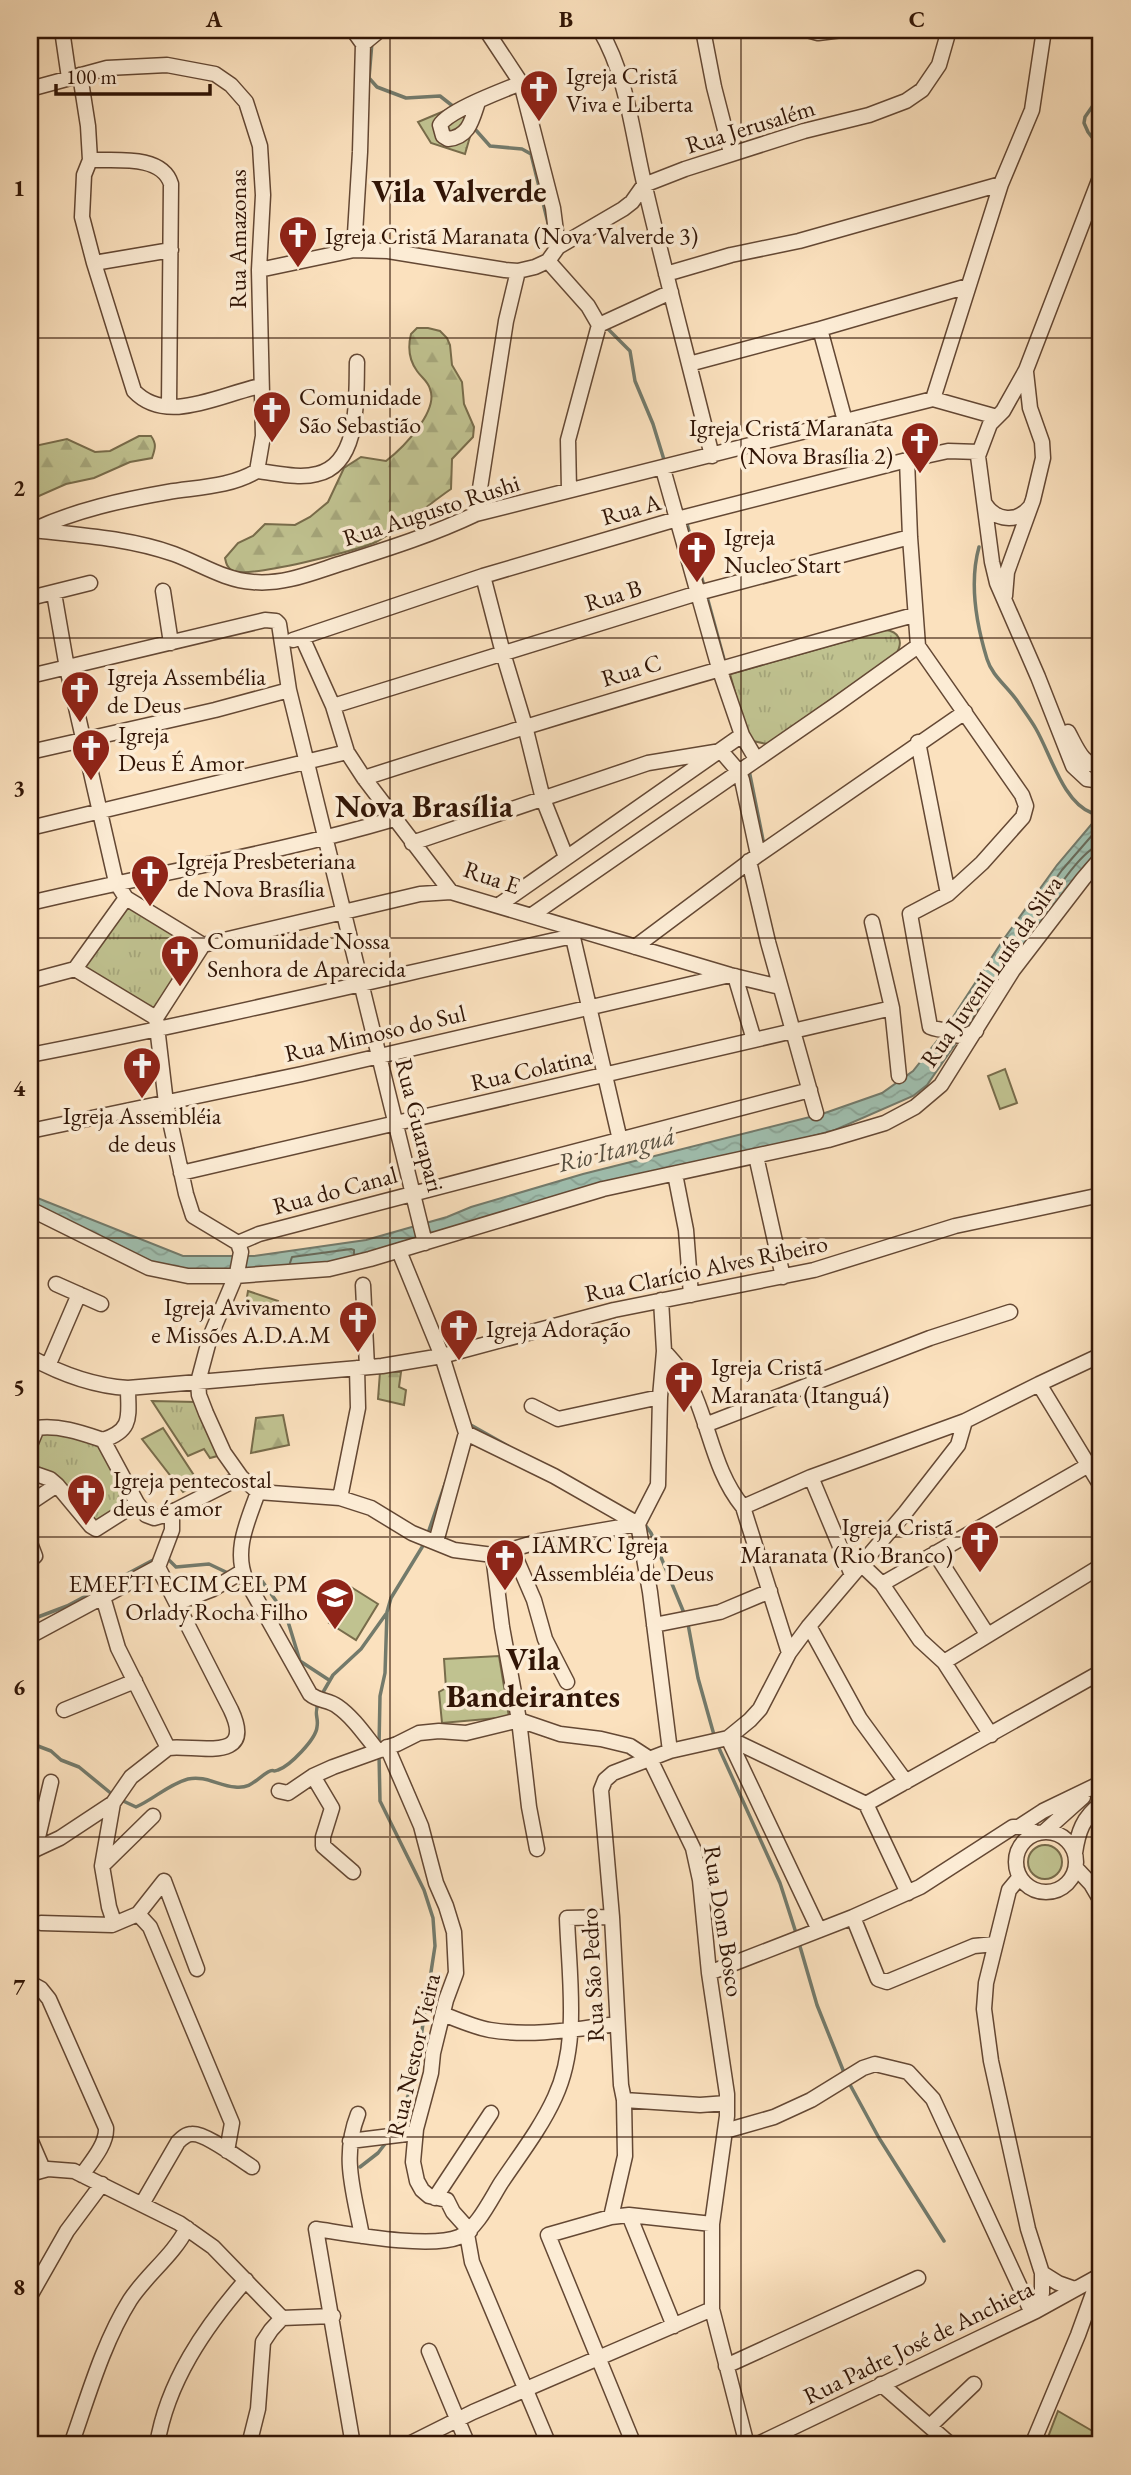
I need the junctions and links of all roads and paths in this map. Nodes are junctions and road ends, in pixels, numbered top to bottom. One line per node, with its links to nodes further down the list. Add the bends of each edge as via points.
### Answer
1 (62, 30): 12 (street)
2 (353, 30): 11 (street)
3 (380, 30): 11 (street)
4 (486, 30): 13 (street)
5 (600, 30): 20 (street, via 619,70)
6 (703, 30): 16 (street)
7 (807, 30): 8 (street)
8 (842, 30)
9 (949, 30): 16 (street, Rua Jerusalém, via 939,65 922,90 906,101)
10 (1044, 30): 19 (street, via 1032,110)
11 (362, 44): 23 (street)
12 (75, 76): 14 (street, Rua Amazonas); 17 (street, via 88,126); 26 (street, Rua Amazonas, via 107,68 167,65 215,74 231,85 246,102 260,146)
13 (521, 83): 15 (street); 21 (street, via 553,208)
14 (30, 89)
15 (478, 102)
16 (731, 153): 20 (street, Rua Jerusalém)
17 (90, 160): 22 (street, via 153,164 163,169 171,184); 25 (street, via 84,175 82,217)
18 (1101, 175): 35 (street)
19 (1001, 184): 28 (street); 29 (street)
20 (644, 185): 21 (street, Rua Jerusalém, via 624,209); 28 (street)
21 (558, 247): 24 (street, Rua Jerusalém)
22 (171, 250): 25 (street); 38 (street)
23 (354, 250): 26 (street); 27 (street)
24 (548, 261): 27 (street); 31 (street)
25 (94, 264): 38 (street, via 134,391 142,400)
26 (259, 270): 36 (street, Rua Amazonas)
27 (518, 271): 50 (street)
28 (666, 274): 30 (street)
29 (968, 286): 32 (street); 37 (street)
30 (671, 292): 31 (street); 34 (street)
31 (599, 325): 47 (street, via 568,440)
32 (820, 330): 34 (street); 41 (street)
33 (357, 362): 46 (street, via 351,438 335,465 316,475)
34 (689, 364): 43 (street)
35 (1026, 370): 39 (street); 40 (street)
36 (261, 386): 38 (street, via 206,402); 46 (street, Rua Amazonas, via 263,436)
37 (935, 394): 39 (street); 41 (street, Rua Augusto Rushi)
38 (169, 406)
39 (999, 416): 40 (street, via 1019,410); 42 (street, via 990,424)
40 (1032, 417): 48 (street, via 1043,449)
41 (845, 421): 43 (street, Rua Augusto Rushi)
42 (979, 452): 44 (street, Rua A, via 948,451); 49 (street)
43 (712, 456): 45 (street, Rua Augusto Rushi)
44 (907, 460): 51 (street, Rua A); 53 (street)
45 (663, 468): 47 (street, Rua Augusto Rushi); 51 (street)
46 (257, 471): 52 (street, via 228,483 62,517)
47 (569, 491): 50 (street, Rua Augusto Rushi)
48 (1033, 500): 49 (street, via 1027,510 1011,518 995,515); 60 (street, via 1007,572)
49 (985, 504): 60 (street, via 994,573)
50 (476, 514): 52 (street, Rua Augusto Rushi, via 387,548 274,582 235,580 173,554 122,541)
51 (677, 519): 54 (street, Rua A); 58 (street)
52 (31, 531)
53 (910, 537): 58 (street, Rua B); 61 (street)
54 (483, 576): 62 (street, Rua A); 66 (street)
55 (90, 583): 57 (street)
56 (163, 591): 63 (street)
57 (54, 593): 59 (street); 67 (street)
58 (698, 593): 66 (street, Rua B); 68 (street)
59 (30, 598)
60 (1005, 600): 70 (street)
61 (914, 615): 65 (street); 68 (street, Rua C)
62 (302, 637): 64 (street); 72 (street, Rua E)
63 (171, 643): 64 (street, Rua Guarapari, via 264,620 279,624); 67 (street)
64 (282, 643): 71 (street, Rua Guarapari)
65 (918, 646): 73 (street); 81 (street)
66 (503, 653): 72 (street, Rua B); 74 (street)
67 (66, 668): 69 (street); 76 (street)
68 (719, 668): 74 (street, Rua C); 75 (street)
69 (30, 676)
70 (1038, 677): 83 (street, via 1083,759); 86 (street, via 1073,766 1087,779)
71 (289, 690): 76 (street); 82 (street, Rua Guarapari)
72 (333, 706): 80 (street, Rua E)
73 (965, 712): 77 (street); 98 (street, via 1026,806 1023,817)
74 (525, 726): 85 (street, Rua C); 87 (street)
75 (742, 735): 78 (street); 81 (street)
76 (84, 739): 79 (street); 88 (street)
77 (918, 742): 94 (street); 98 (street)
78 (721, 751): 84 (street); 87 (street, via 648,763); 93 (street)
79 (30, 752)
80 (347, 752): 82 (street); 85 (street, Rua E)
81 (756, 759): 84 (street)
82 (307, 762): 88 (street); 91 (street, Rua Guarapari)
83 (1101, 767)
84 (739, 772): 94 (street); 103 (street)
85 (364, 778): 89 (street, Rua E)
86 (1101, 781)
87 (543, 799): 92 (street); 93 (street)
88 (100, 811): 90 (street); 96 (street)
89 (394, 819): 91 (street); 92 (street, Rua E)
90 (30, 828)
91 (327, 839): 96 (street); 102 (street, Rua Guarapari)
92 (412, 843): 97 (street, Rua E)
93 (566, 857): 101 (street)
94 (754, 858): 107 (street); 112 (street)
95 (1101, 858): 117 (street, Rua Juvenil Luís da Silva, via 1013,970)
96 (116, 883): 99 (street); 100 (street)
97 (451, 892): 101 (street, Rua E); 102 (street, via 420,894)
98 (948, 894): 117 (street, via 910,914 943,1032 965,1036)
99 (126, 898): 106 (street); 108 (street)
100 (30, 903)
101 (499, 905): 103 (street, Rua E)
102 (345, 912): 106 (street); 111 (street, Rua Guarapari)
103 (532, 915): 105 (street, Rua E)
104 (872, 922): 114 (street)
105 (572, 932): 107 (street, Rua E); 111 (street); 113 (street)
106 (203, 945): 115 (street)
107 (635, 947): 109 (street, Rua E)
108 (75, 969): 110 (street); 115 (street)
109 (733, 975): 112 (street, Rua E); 113 (street, Rua Mimoso do Sul); 118 (street)
110 (30, 981)
111 (362, 982): 115 (street); 120 (street, Rua Guarapari)
112 (780, 987): 116 (street)
113 (589, 1007): 120 (street, Rua Mimoso do Sul); 121 (street)
114 (892, 1008): 116 (street, Rua Colatina); 122 (street)
115 (157, 1024): 119 (street); 124 (street)
116 (794, 1030): 118 (street, Rua Colatina); 123 (street)
117 (976, 1031): 129 (street, Rua Juvenil Luís da Silva, via 941,1085 915,1107 885,1123)
118 (754, 1040): 121 (street, Rua Colatina)
119 (30, 1055)
120 (380, 1056): 124 (street, Rua Mimoso do Sul); 126 (street, Rua Guarapari)
121 (605, 1075): 126 (street, Rua Colatina); 128 (street)
122 (899, 1076)
123 (810, 1090): 125 (street); 128 (street, Rua do Canal)
124 (166, 1103): 127 (street, Rua Mimoso do Sul); 130 (street)
125 (816, 1113)
126 (396, 1124): 130 (street, Rua Colatina); 132 (street, Rua Guarapari)
127 (30, 1131)
128 (620, 1140): 132 (street, Rua do Canal)
129 (757, 1156): 131 (street, Rua Juvenil Luís da Silva); 139 (street)
130 (181, 1173): 136 (street, via 193,1216)
131 (675, 1174): 135 (street, Rua Juvenil Luís da Silva); 143 (street, via 686,1230)
132 (412, 1193): 135 (street, Rua Guarapari); 136 (street, Rua do Canal)
133 (1101, 1195): 139 (street, Rua Clarício Alves Ribeiro, via 955,1226)
134 (30, 1209): 138 (street, Rua Juvenil Luís da Silva, via 149,1268 188,1276)
135 (423, 1235): 137 (street, Rua Juvenil Luís da Silva)
136 (238, 1243): 138 (street)
137 (399, 1251): 138 (street, Rua Juvenil Luís da Silva, via 329,1269); 149 (street)
138 (237, 1270): 153 (street)
139 (783, 1277): 143 (street, Rua Clarício Alves Ribeiro)
140 (56, 1284): 142 (street)
141 (363, 1285): 152 (street)
142 (79, 1294): 145 (street); 151 (street)
143 (691, 1295): 144 (street, Rua Clarício Alves Ribeiro)
144 (661, 1300): 147 (street); 149 (street, Rua Clarício Alves Ribeiro)
145 (101, 1304)
146 (1010, 1312): 159 (street)
147 (664, 1351): 156 (street); 159 (street, via 695,1394)
148 (1101, 1355): 154 (street)
149 (442, 1356): 152 (street, Rua Clarício Alves Ribeiro); 160 (street)
150 (30, 1357): 151 (street, Rua Clarício Alves Ribeiro)
151 (48, 1366): 155 (street, Rua Clarício Alves Ribeiro, via 78,1380)
152 (362, 1368): 153 (street, Rua Clarício Alves Ribeiro); 170 (street)
153 (198, 1382): 155 (street, Rua Clarício Alves Ribeiro); 165 (street, via 199,1395 224,1453)
154 (1039, 1384): 158 (street); 163 (street)
155 (128, 1388): 161 (street, via 125,1426 119,1435)
156 (660, 1397): 157 (street, via 558,1419); 175 (street, via 658,1485)
157 (532, 1406)
158 (965, 1421): 166 (street); 184 (street, via 958,1445)
159 (705, 1425): 173 (street, via 722,1473)
160 (466, 1433): 175 (street); 176 (street)
161 (103, 1440): 162 (street, via 48,1426 37,1428); 172 (street)
162 (30, 1445)
163 (1087, 1466): 168 (street); 179 (street)
164 (30, 1472): 167 (street)
165 (241, 1477): 169 (street); 174 (street)
166 (811, 1477): 173 (street); 184 (street)
167 (57, 1485): 171 (street); 172 (street, via 96,1530)
168 (1101, 1486)
169 (258, 1492): 170 (street); 185 (street, via 241,1543)
170 (340, 1498): 176 (street, via 371,1508)
171 (30, 1503)
172 (137, 1503): 174 (street, via 155,1518)
173 (743, 1507): 187 (street)
174 (172, 1511): 183 (street, via 172,1531)
175 (638, 1524): 178 (street); 190 (street)
176 (436, 1542): 180 (street)
177 (30, 1543): 181 (street, via 35,1556)
178 (512, 1549): 180 (street); 198 (street, via 545,1639)
179 (935, 1553): 186 (street); 192 (street)
180 (493, 1555): 200 (street)
181 (30, 1560)
182 (1101, 1566): 192 (street)
183 (158, 1567): 188 (street); 189 (street)
184 (857, 1570): 186 (street); 191 (street)
185 (243, 1571): 189 (street); 204 (street, Rua Nestor Vieira, via 310,1694 334,1703)
186 (882, 1584): 195 (street, via 920,1640)
187 (770, 1591): 190 (street, via 720,1612); 194 (street)
188 (103, 1597): 193 (street); 197 (street, via 118,1648)
189 (177, 1603): 203 (street, via 237,1726 235,1738 224,1748)
190 (654, 1625): 205 (street)
191 (809, 1626): 194 (street); 209 (street, via 860,1719)
192 (987, 1634): 195 (street)
193 (30, 1636)
194 (789, 1653): 202 (street, via 760,1709)
195 (944, 1662): 201 (street)
196 (1101, 1672): 201 (street)
197 (135, 1681): 199 (street); 203 (street)
198 (567, 1682)
199 (64, 1710)
200 (519, 1720): 204 (street, via 466,1733 426,1732); 206 (street, via 560,1734 618,1742); 217 (street)
201 (991, 1735): 209 (street)
202 (728, 1738): 205 (street, Rua São Pedro); 213 (street); 231 (street)
203 (168, 1748): 212 (street, via 131,1777)
204 (382, 1749): 207 (street); 236 (street, Rua Nestor Vieira, via 421,1826 453,1924 456,1973)
205 (670, 1751): 206 (street, Rua São Pedro)
206 (650, 1759): 227 (street, Rua São Pedro, via 613,1773 601,1790); 234 (street, Rua Dom Bosco, via 693,1848)
207 (313, 1776): 211 (street, via 288,1793); 222 (street, via 332,1808 323,1846)
208 (51, 1782): 218 (street)
209 (906, 1782): 213 (street)
210 (1101, 1784): 216 (street); 216 (street, via 1043,1811)
211 (279, 1791)
212 (113, 1803): 218 (street); 220 (street)
213 (866, 1804): 224 (street)
214 (1101, 1804): 219 (street, via 1080,1827)
215 (153, 1816): 220 (street)
216 (1032, 1832): 219 (street, via 1064,1837); 223 (street, via 1016,1852); 224 (street, via 1004,1832)
217 (537, 1849)
218 (33, 1851)
219 (1075, 1853): 221 (street)
220 (102, 1867): 229 (street, via 109,1908)
221 (1076, 1868): 223 (street, via 1067,1884 1051,1892 1033,1890); 225 (street)
222 (353, 1872)
223 (1019, 1878): 232 (street, via 1009,1891)
224 (908, 1892): 228 (street)
225 (1101, 1901)
226 (138, 1914): 229 (street); 233 (street, via 164,1881); 247 (street, via 150,1927 232,2123)
227 (612, 1917): 237 (street, Rua São Pedro); 238 (street, via 568,1918)
228 (853, 1917): 231 (street); 232 (street, via 883,1982 974,1946)
229 (118, 1922): 230 (street, via 107,1926)
230 (41, 1923)
231 (819, 1930): 234 (street)
232 (995, 1944): 260 (street, via 986,1983 986,2035 1028,2229)
233 (197, 1969)
234 (709, 1973): 240 (street, Rua Dom Bosco)
235 (30, 1983): 250 (street, via 49,1999 106,2128 102,2144)
236 (443, 2014): 238 (street, via 496,2031); 244 (street, Rua Nestor Vieira)
237 (617, 2024): 238 (street); 239 (street, Rua São Pedro)
238 (570, 2029): 258 (street, via 566,2064 555,2098)
239 (624, 2101): 240 (street); 255 (street, Rua São Pedro, via 625,2156)
240 (727, 2103): 243 (street, Rua Dom Bosco)
241 (359, 2113): 246 (street)
242 (491, 2113): 252 (street)
243 (725, 2131): 256 (street, Rua Dom Bosco); 267 (street, via 774,2117 875,2064 908,2072 933,2099)
244 (415, 2133): 246 (street); 252 (street, Rua Nestor Vieira, via 417,2181)
245 (30, 2139): 249 (street)
246 (351, 2141): 259 (street, via 349,2170)
247 (228, 2151): 248 (street); 253 (street, via 197,2134 182,2138)
248 (251, 2167)
249 (36, 2172): 250 (street, via 61,2168)
250 (82, 2175): 251 (street)
251 (102, 2184): 253 (street); 265 (street, via 67,2231)
252 (435, 2198): 258 (street, Rua Nestor Vieira, via 447,2200)
253 (142, 2204): 257 (street)
254 (629, 2216): 255 (street); 256 (street); 270 (street)
255 (611, 2217): 272 (street, via 548,2235)
256 (712, 2224): 266 (street, Rua Dom Bosco)
257 (187, 2228): 263 (street); 280 (street, via 130,2300 100,2363)
258 (469, 2232): 259 (street, via 451,2240 428,2242); 276 (street, via 472,2262)
259 (362, 2236): 268 (street, via 316,2229)
260 (1042, 2273): 264 (street); 267 (street, via 1042,2293)
261 (1100, 2276): 264 (street, Rua Padre José de Anchieta); 290 (street)
262 (918, 2278): 273 (street)
263 (246, 2280): 269 (street); 281 (street, via 211,2321 185,2367)
264 (1075, 2289): 267 (street, Rua Padre José de Anchieta)
265 (30, 2296)
266 (712, 2309): 270 (street); 273 (street, Rua Dom Bosco)
267 (1034, 2312): 274 (street, Rua Padre José de Anchieta)
268 (332, 2316): 269 (street); 283 (street)
269 (282, 2318): 282 (street, via 262,2342 258,2409)
270 (674, 2326): 272 (street)
271 (429, 2351): 277 (street)
272 (599, 2358): 276 (street); 287 (street)
273 (726, 2366): 288 (street, Rua Dom Bosco)
274 (881, 2384): 278 (street); 289 (street, Rua Padre José de Anchieta)
275 (974, 2384): 278 (street)
276 (525, 2390): 277 (street); 286 (street)
277 (457, 2419): 284 (street); 285 (street)
278 (930, 2426): 279 (street)
279 (945, 2444)
280 (71, 2445)
281 (157, 2445)
282 (249, 2445)
283 (353, 2445)
284 (407, 2445)
285 (468, 2445)
286 (549, 2445)
287 (634, 2445)
288 (747, 2445)
289 (756, 2445)
290 (1032, 2445)

